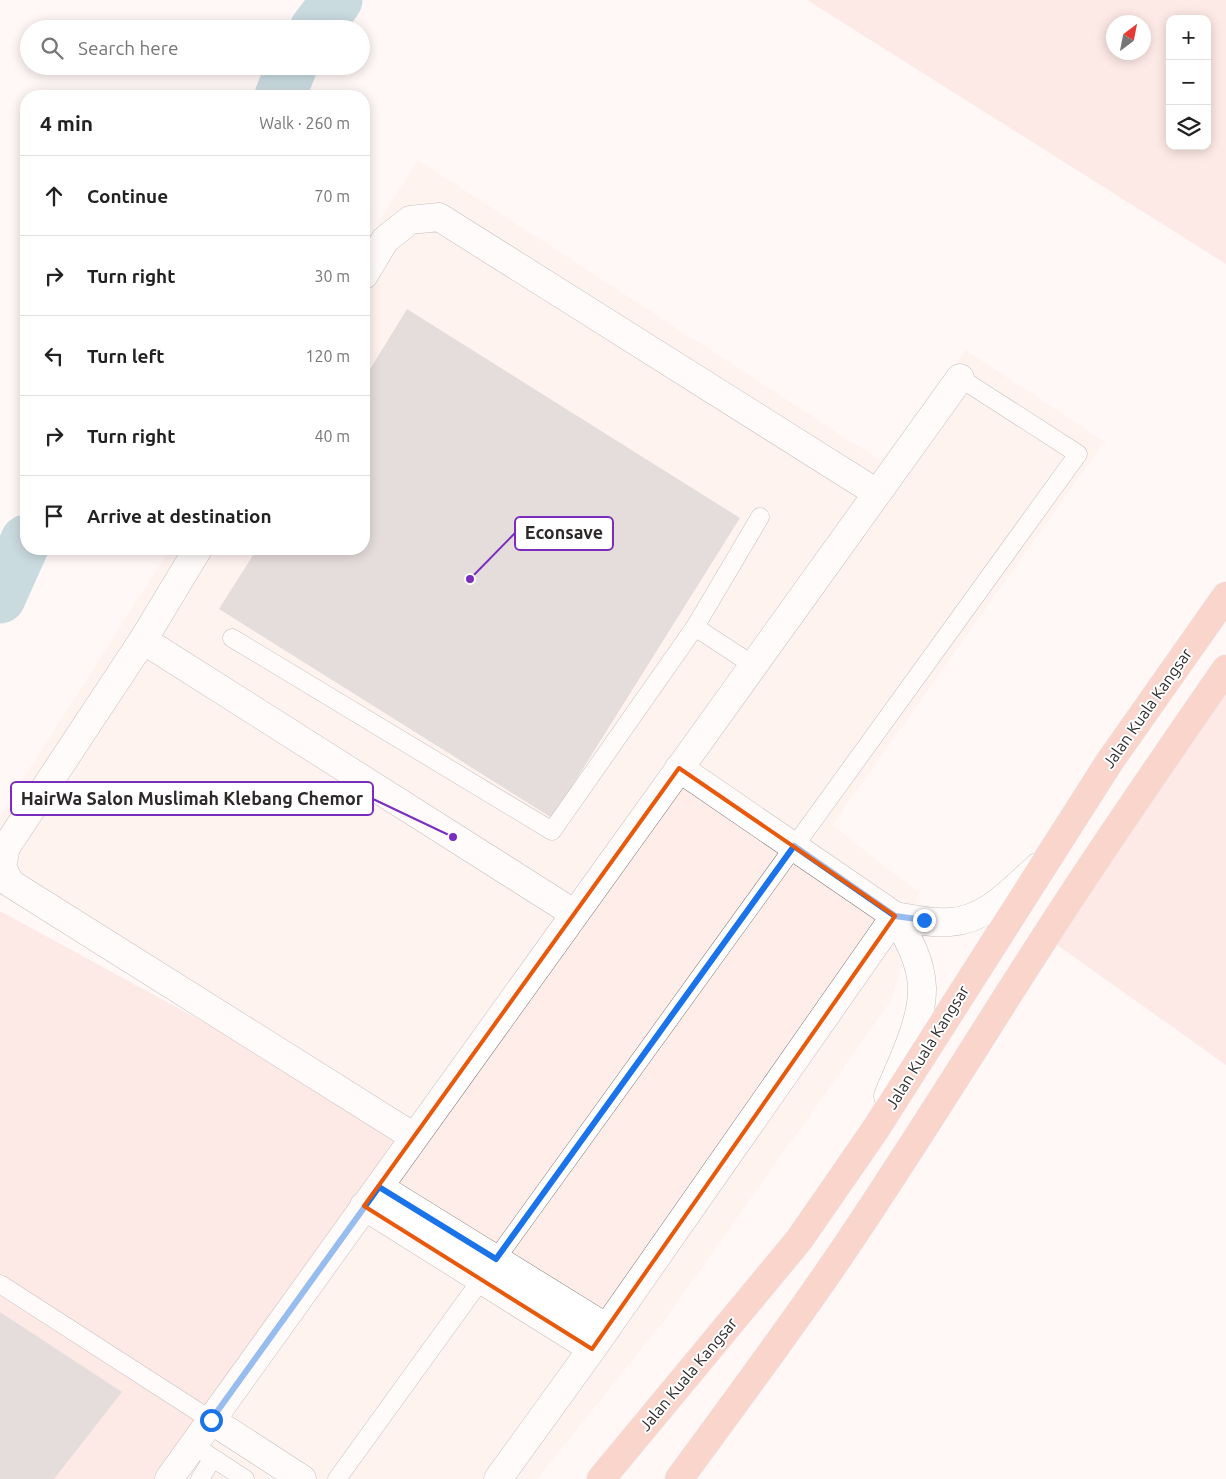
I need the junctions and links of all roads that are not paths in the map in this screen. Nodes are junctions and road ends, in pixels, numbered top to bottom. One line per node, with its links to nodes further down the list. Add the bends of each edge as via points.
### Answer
1 (370, 265): 3 (street, via 385,240 410,220 439,217)
2 (960, 378): 3 (street); 13 (lane, via 1078,454)
3 (877, 493): 10 (street)
4 (760, 517): 7 (lane)
5 (194, 555): 9 (street)
6 (1226, 596): 14 (highway, Jalan Kuala Kangsar, via 1110,761)
7 (695, 627): 8 (lane, via 552,831); 10 (lane)
8 (232, 638)
9 (143, 640): 15 (street); 18 (street, via 6,848 2,866 10,883)
10 (753, 665): 12 (street)
11 (1226, 670): 32 (highway, via 1070,898 834,1264)
12 (679, 768): 13 (street); 15 (street)
13 (794, 846): 16 (street); 20 (lane)
14 (1045, 861): 16 (street, via 996,905 972,917 950,922); 17 (highway, Jalan Kuala Kangsar)
15 (575, 914): 18 (street)
16 (895, 916): 17 (street, via 918,964 922,988 919,1015 910,1044); 22 (street)
17 (875, 1130): 31 (highway, Jalan Kuala Kangsar, via 799,1240)
18 (414, 1137): 19 (street)
19 (372, 1196): 20 (street); 23 (street)
20 (488, 1269): 22 (street); 29 (lane)
21 (0, 1284): 23 (lane)
22 (600, 1339): 30 (street)
23 (211, 1420): 24 (street); 28 (street)
24 (203, 1452): 25 (street); 26 (lane); 27 (lane)
25 (169, 1479)
26 (200, 1479)
27 (245, 1479)
28 (302, 1479)
29 (336, 1479)
30 (498, 1479)
31 (601, 1479)
32 (679, 1479)

